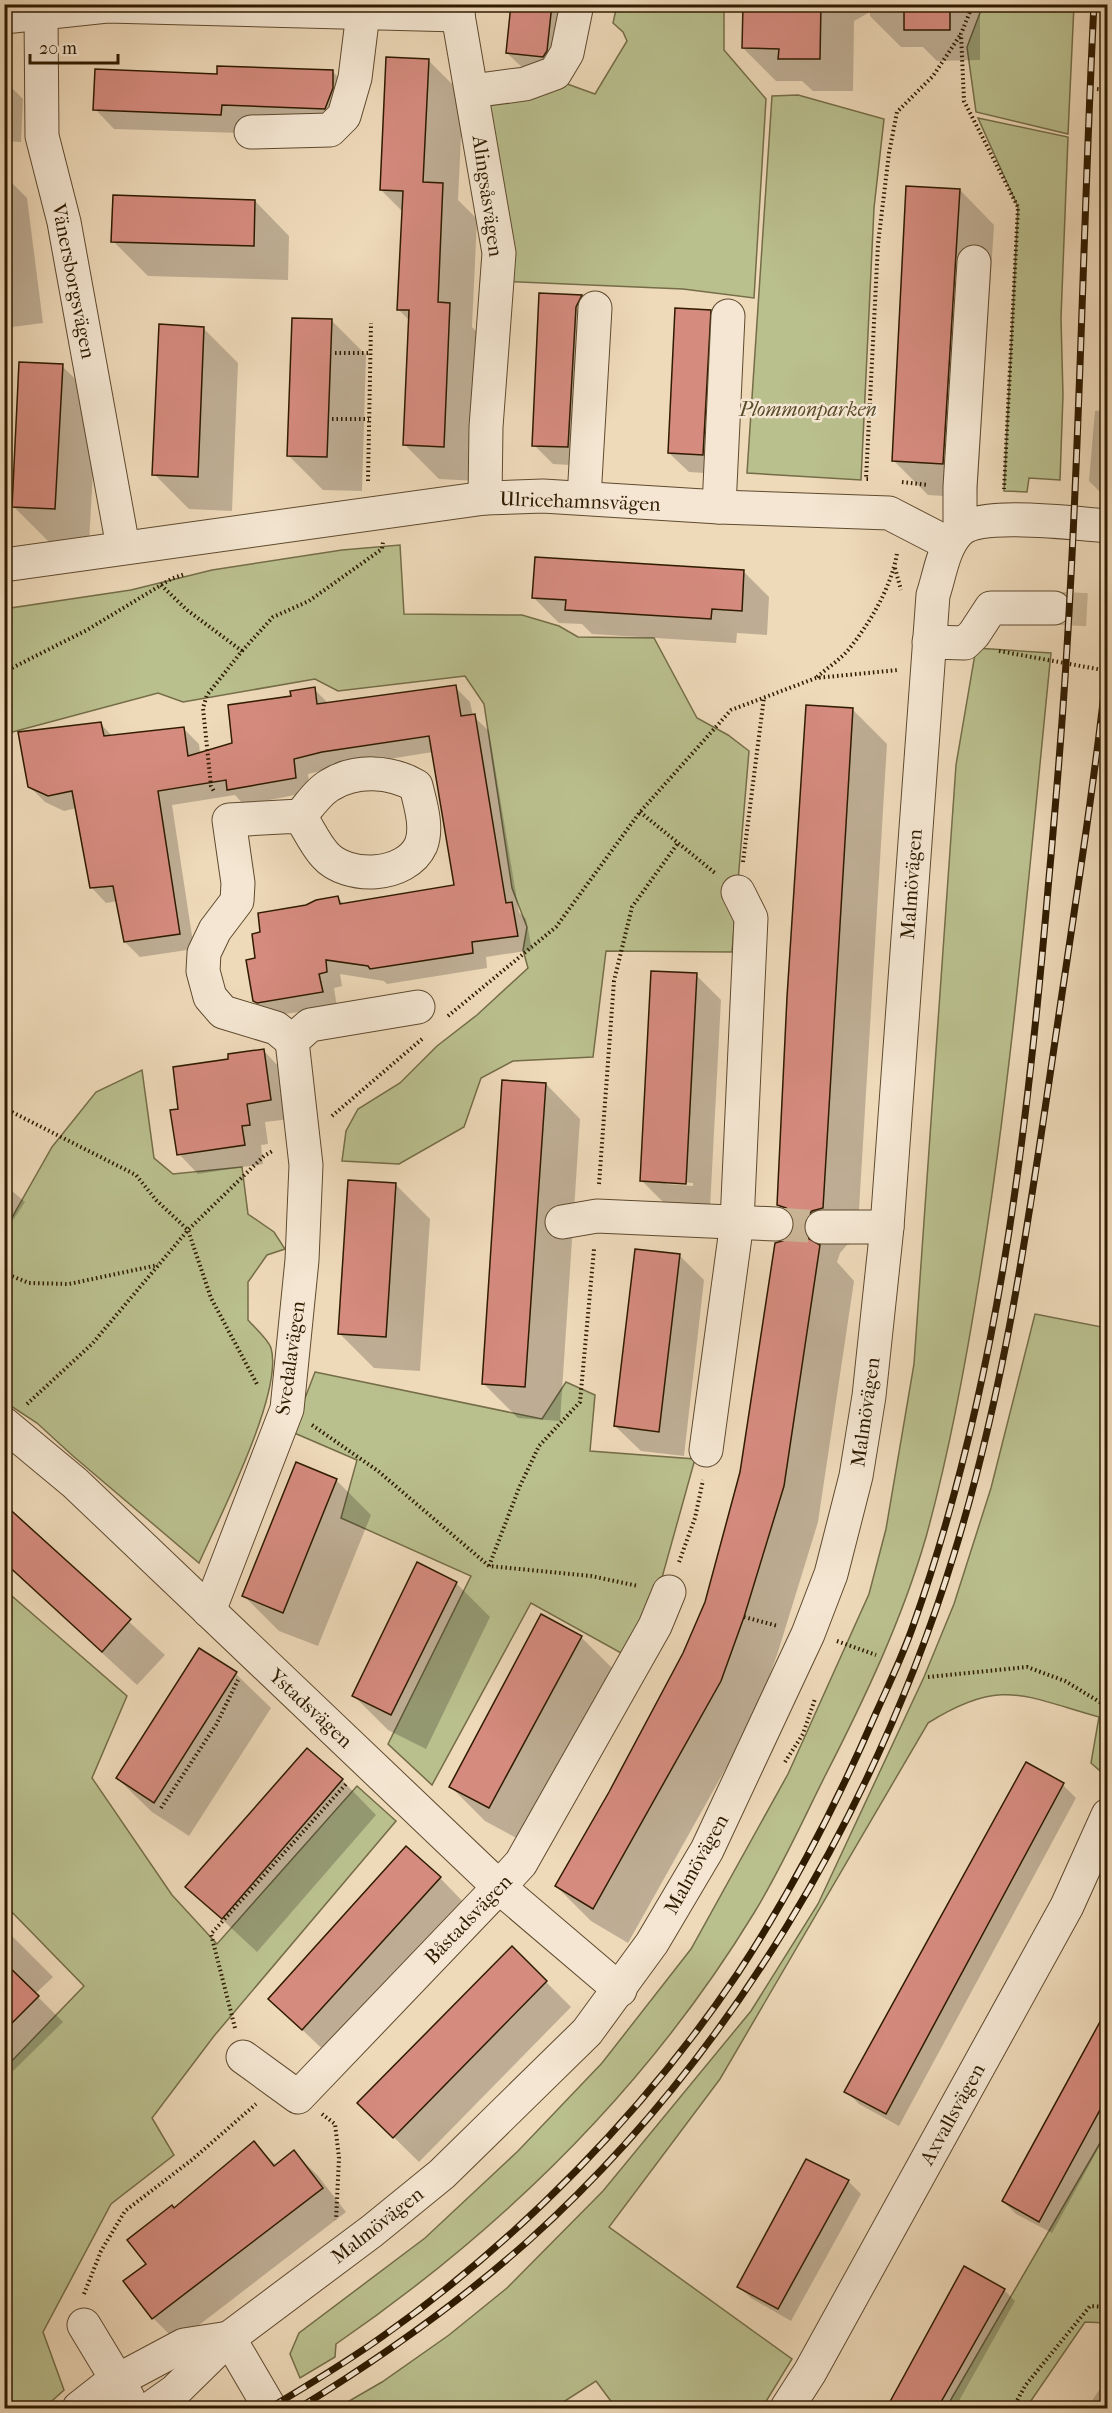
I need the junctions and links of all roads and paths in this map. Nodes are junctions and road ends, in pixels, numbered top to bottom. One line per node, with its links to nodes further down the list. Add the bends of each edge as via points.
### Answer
1 (577, 4): 9 (street, via 567,53 555,73 525,84)
2 (458, 10): 3 (street); 9 (street, Alingsåsvägen)
3 (363, 12): 4 (street, via 107,6); 10 (street, via 355,78 344,116 330,130)
4 (41, 14): 5 (street); 34 (street, Vänersborgsvägen, via 42,136 64,222)
5 (4, 17)
6 (962, 34): 22 (path, via 933,76 897,112 889,153 878,244 866,479)
7 (1097, 89): 8 (path)
8 (1107, 90)
9 (472, 91): 27 (street, Alingsåsvägen, via 499,254)
10 (251, 132)
11 (974, 262): 32 (street, Malmövägen)
12 (596, 308): 28 (street)
13 (728, 316): 29 (street)
14 (1107, 321): 18 (path)
15 (371, 323): 16 (path)
16 (370, 352): 17 (path); 20 (path)
17 (335, 353)
18 (1104, 409)
19 (332, 419): 20 (path)
20 (369, 419): 23 (path)
21 (380, 480): 23 (path)
22 (876, 480)
23 (369, 481): 25 (path)
24 (897, 482): 26 (path)
25 (357, 483)
26 (928, 485)
27 (484, 498): 28 (street, Ulricehamnsvägen); 30 (street, Ulricehamnsvägen)
28 (584, 498): 29 (street, Ulricehamnsvägen)
29 (719, 507): 32 (street, Ulricehamnsvägen, via 889,513)
30 (387, 512): 33 (street, Ulricehamnsvägen); 41 (path, via 382,549 309,601 273,617)
31 (1107, 526): 32 (street, via 999,519)
32 (955, 537): 39 (street, Malmövägen, via 933,595)
33 (185, 538): 34 (street, Ulricehamnsvägen); 36 (path, via 189,573)
34 (123, 547): 35 (street, Ulricehamnsvägen)
35 (4, 565)
36 (161, 585): 41 (path); 43 (path, via 87,630)
37 (1054, 608): 40 (street, via 991,608)
38 (874, 612): 44 (path, via 848,650)
39 (929, 642): 40 (street); 57 (street, Malmövägen)
40 (965, 643): 42 (path)
41 (242, 651): 48 (path, via 207,695 203,708 211,786)
42 (1107, 671)
43 (4, 672)
44 (816, 678)
45 (764, 697): 49 (path)
46 (640, 812): 49 (path)
47 (300, 816): 48 (street)
48 (229, 820): 51 (street, via 237,901 215,930 204,953 203,971 210,997 223,1012 276,1028)
49 (738, 892): 54 (street, via 752,918)
50 (418, 1007): 51 (street, via 310,1025)
51 (292, 1041): 60 (street, Svedalavägen, via 306,1165 302,1260)
52 (4, 1108): 60 (path, via 136,1175 188,1230 211,1298 256,1384 270,1400)
53 (562, 1222): 54 (street, via 597,1216)
54 (737, 1222): 55 (street); 62 (street)
55 (776, 1224)
56 (822, 1227): 57 (street)
57 (886, 1227): 76 (street, Malmövägen, via 869,1396 856,1476 831,1574 808,1634 707,1850)
58 (158, 1265): 59 (path, via 69,1284 29,1283)
59 (4, 1273)
60 (287, 1409): 63 (path, via 378,1472 489,1566 591,1576); 64 (street, Svedalavägen)
61 (4, 1424): 64 (street, Ystadsvägen, via 75,1483)
62 (706, 1450): 63 (path, via 700,1498)
63 (669, 1592): 75 (street, Båstadsvägen, via 655,1626 521,1863)
64 (209, 1611): 68 (street, Ystadsvägen)
65 (744, 1617): 66 (path)
66 (783, 1628)
67 (836, 1641): 69 (path)
68 (251, 1652): 72 (street, Ystadsvägen); 73 (path, via 216,1725)
69 (876, 1655)
70 (928, 1677): 71 (path, via 1027,1667 1065,1681 1103,1704)
71 (1107, 1702)
72 (367, 1761): 75 (street, Ystadsvägen); 77 (path, via 211,1934)
73 (161, 1808)
74 (1107, 1815): 88 (street, Axvallsvägen, via 1067,1906)
75 (499, 1887): 76 (street, Ystadsvägen); 78 (street, Båstadsvägen)
76 (620, 1990): 82 (street, Malmövägen, via 587,2032 442,2174)
77 (243, 2057): 78 (street)
78 (288, 2090): 79 (path, via 335,2124 339,2158); 81 (path, via 125,2211 101,2251 80,2303)
79 (336, 2230)
80 (1107, 2307): 89 (path, via 1090,2306 1025,2386)
81 (84, 2325): 83 (street)
82 (229, 2338): 83 (street, Malmövägen, via 184,2345); 86 (street, Malmövägen); 87 (street)
83 (116, 2381): 84 (street, Malmövägen); 85 (street)
84 (79, 2409)
85 (135, 2409)
86 (151, 2409)
87 (270, 2409)
88 (787, 2409)
89 (1013, 2409)

